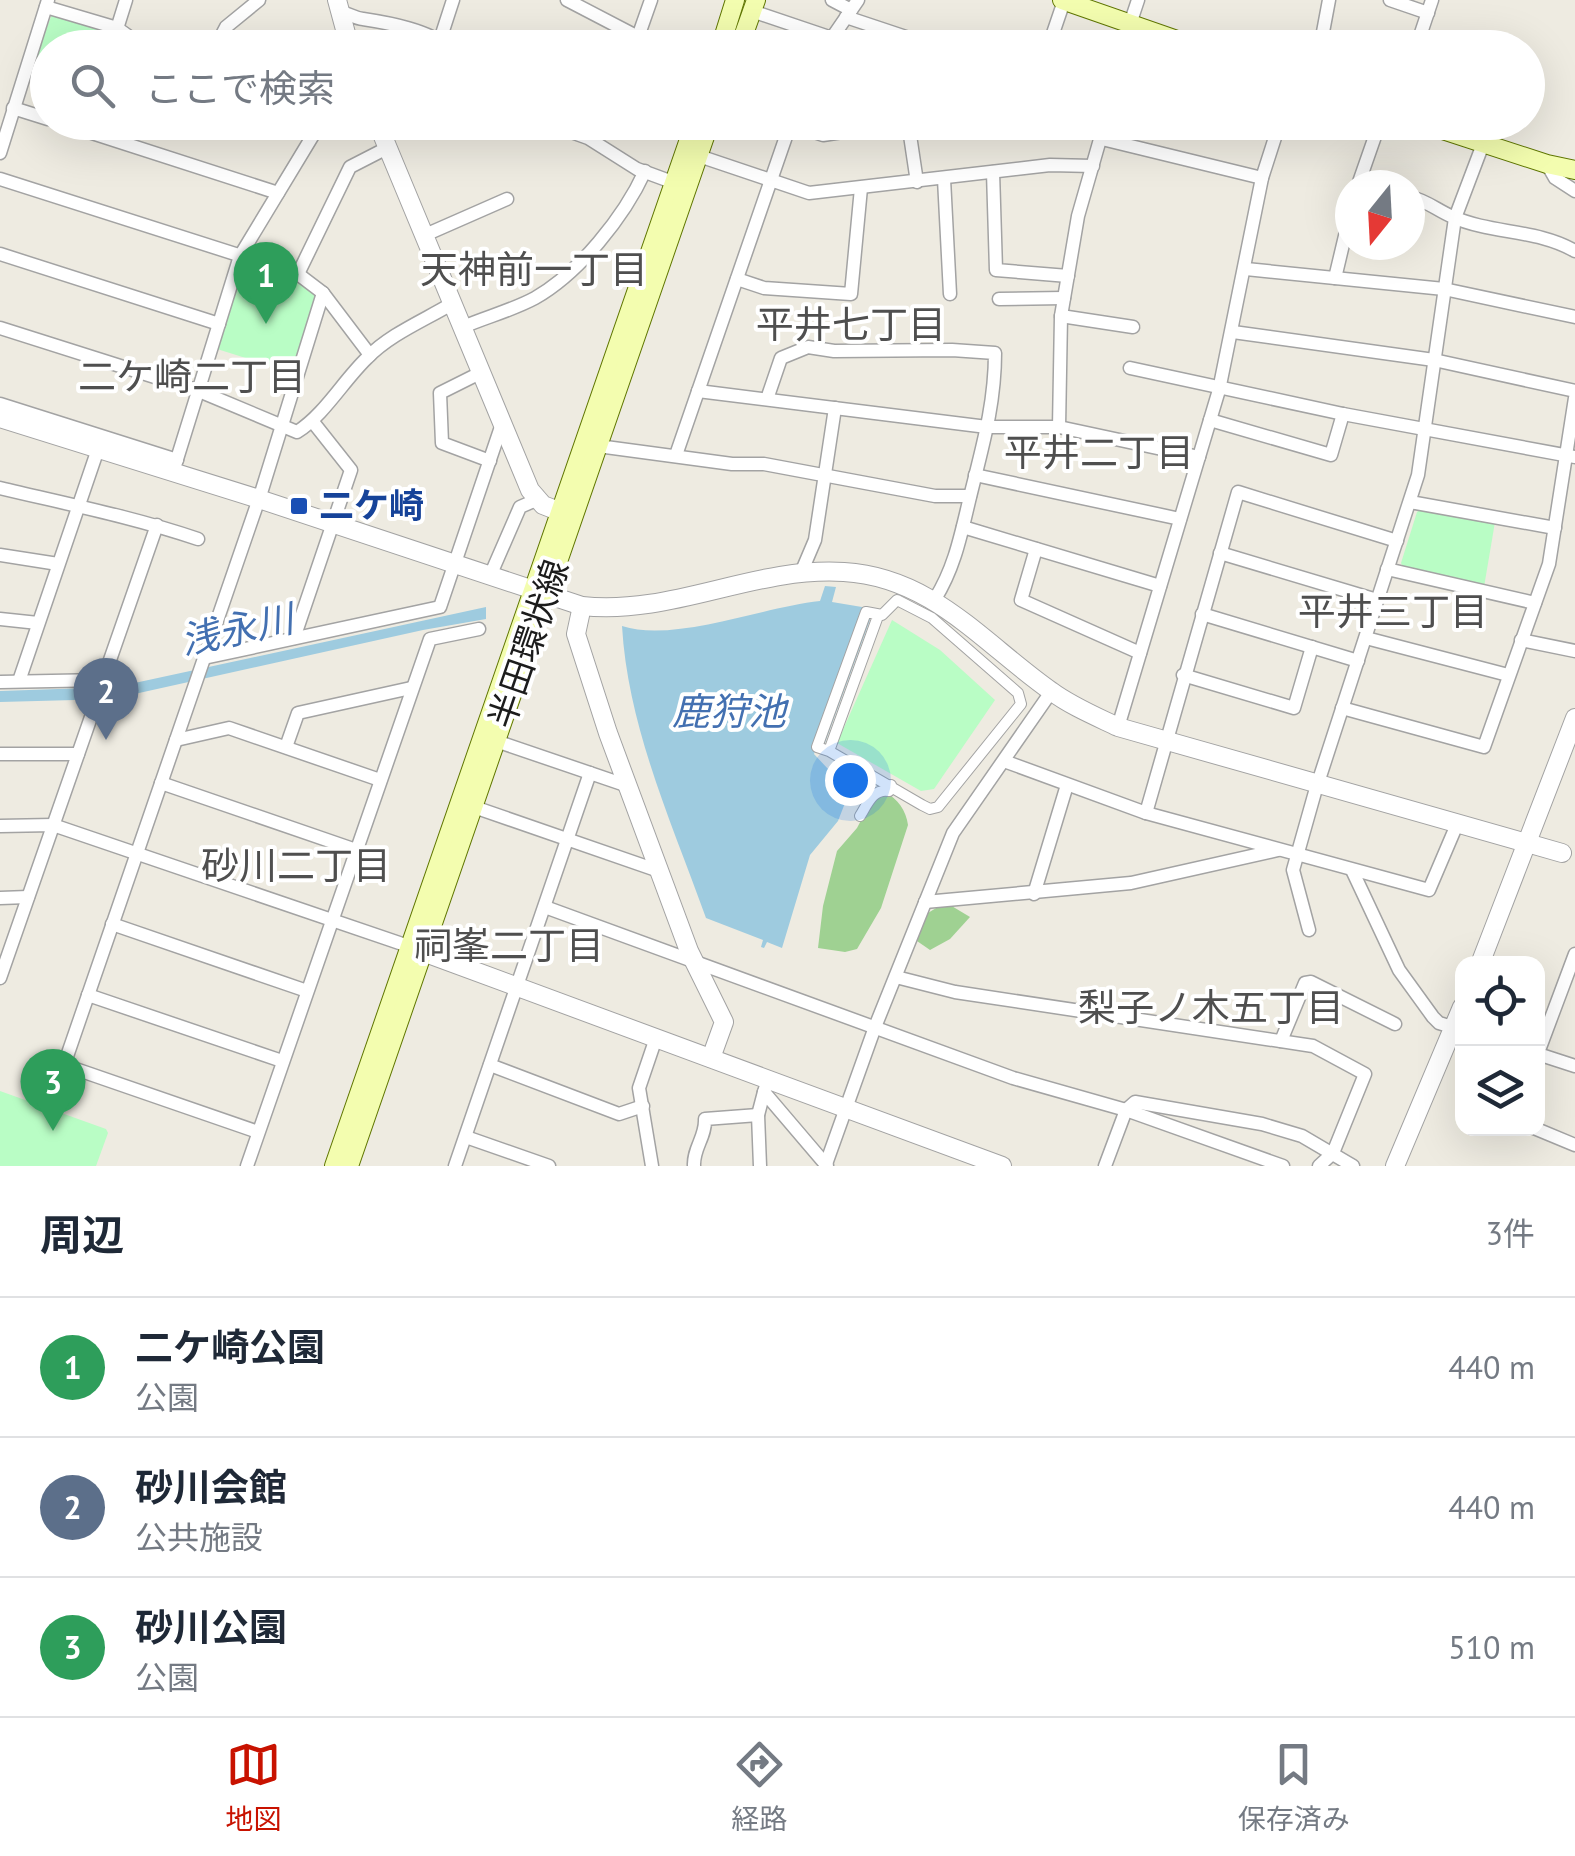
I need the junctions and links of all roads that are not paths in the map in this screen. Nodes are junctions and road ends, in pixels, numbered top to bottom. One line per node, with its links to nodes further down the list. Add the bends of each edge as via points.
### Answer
1 (126, 0): 18 (street)
2 (259, 0): 21 (street)
3 (453, 0): 23 (street)
4 (567, 0): 24 (street)
5 (651, 0): 25 (street)
6 (736, 0): 26 (main road)
7 (832, 0): 16 (street)
8 (1063, 0): 17 (main road); 31 (street)
9 (1138, 0): 17 (street)
10 (1330, 0): 34 (street)
11 (1390, 0): 15 (street)
12 (47, 4): 18 (street); 19 (street)
13 (338, 6): 22 (street)
14 (754, 6): 27 (main road); 28 (street)
15 (1430, 6): 35 (street)
16 (852, 9): 29 (street); 30 (street)
17 (1130, 23): 32 (street); 33 (main road)
18 (118, 28): 20 (street)
19 (39, 30)
20 (121, 30)
21 (224, 30)
22 (406, 30)
23 (447, 30)
24 (623, 30)
25 (641, 30)
26 (726, 30)
27 (745, 30)
28 (804, 30)
29 (837, 30)
30 (883, 30)
31 (1054, 30)
32 (1128, 30)
33 (1150, 30)
34 (1324, 30)
35 (1422, 30)
36 (30, 58): 37 (street)
37 (14, 108): 38 (street); 54 (street)
38 (30, 113)
39 (123, 140): 70 (street)
40 (311, 140): 70 (street)
41 (384, 140): 53 (street)
42 (591, 140): 60 (street)
43 (689, 140): 67 (main road, 半田環状線)
44 (704, 140): 55 (main road, 半田環状線)
45 (784, 140): 65 (street)
46 (911, 140): 66 (street)
47 (1102, 140): 57 (street)
48 (1106, 140): 62 (street)
49 (1274, 140): 62 (street)
50 (1374, 140): 58 (street)
51 (1471, 140): 52 (main road)
52 (1483, 144): 56 (main road); 73 (street)
53 (387, 148): 74 (street); 80 (street, via 350,167)
54 (0, 154)
55 (698, 156): 65 (street); 118 (main road, 半田環状線)
56 (1547, 164): 59 (main road); 69 (street)
57 (1093, 166): 61 (street); 81 (street)
58 (1363, 170)
59 (1575, 170)
60 (645, 171): 67 (street); 94 (street, via 568,276)
61 (993, 172): 64 (street); 81 (street, via 996,270)
62 (1262, 178): 79 (street)
63 (0, 179): 77 (street)
64 (944, 179): 66 (street); 86 (street)
65 (770, 181): 68 (street, via 809,193); 83 (street)
66 (917, 182): 68 (street)
67 (675, 183): 133 (main road, 半田環状線)
68 (862, 188): 83 (street, via 851,294 764,288)
69 (1575, 191)
70 (278, 194): 77 (street)
71 (1425, 201): 73 (street)
72 (500, 207): 74 (street)
73 (1455, 218): 75 (street, via 1558,240); 84 (street)
74 (425, 235): 89 (street)
75 (1575, 250)
76 (0, 254): 92 (street)
77 (240, 256): 80 (street); 92 (street)
78 (1339, 260): 82 (street)
79 (1246, 269): 82 (street); 96 (street)
80 (298, 274): 85 (street)
81 (1068, 276): 88 (street)
82 (1335, 278): 84 (street)
83 (737, 279): 103 (street)
84 (1444, 289): 91 (street); 98 (street)
85 (323, 293): 97 (street); 115 (street)
86 (950, 294)
87 (999, 298): 88 (street)
88 (1064, 298): 90 (street)
89 (453, 303): 94 (street); 97 (street)
90 (1061, 316): 93 (street); 116 (street)
91 (1575, 317)
92 (219, 324): 104 (street)
93 (1133, 326)
94 (463, 327): 100 (street)
95 (0, 328): 104 (street)
96 (1232, 332): 98 (street); 101 (street)
97 (370, 355): 113 (street)
98 (1434, 360): 102 (street); 117 (street)
99 (1130, 368): 101 (street)
100 (482, 372): 111 (street); 123 (street, via 440,393 442,444)
101 (1219, 390): 109 (street); 112 (street)
102 (1575, 390)
103 (698, 391): 105 (street); 120 (street)
104 (199, 392): 115 (street); 124 (street)
105 (767, 398): 108 (street); 114 (street, via 781,358 808,347 995,353)
106 (1575, 398): 122 (street)
107 (0, 404): 124 (street)
108 (834, 408): 114 (street); 125 (street)
109 (1343, 414): 112 (street, via 1331,454); 117 (street)
110 (0, 418): 119 (street)
111 (504, 420): 123 (street); 130 (street)
112 (1210, 420): 121 (street)
113 (313, 422): 115 (street, via 297,432); 135 (street, via 351,470)
114 (988, 426): 116 (street); 126 (street)
115 (282, 428): 129 (street)
116 (1059, 428): 121 (street)
117 (1425, 430): 122 (street); 131 (street)
118 (598, 446): 120 (street); 150 (main road, 半田環状線)
119 (98, 449): 124 (street); 132 (street)
120 (676, 455): 125 (street)
121 (1198, 457): 134 (street)
122 (1571, 457): 138 (street)
123 (490, 460): 145 (street)
124 (175, 466): 129 (street)
125 (824, 476): 128 (street); 147 (street, via 815,540)
126 (976, 476): 128 (street); 134 (street)
127 (0, 488): 132 (street)
128 (970, 496): 137 (street)
129 (259, 499): 135 (street); 167 (street)
130 (536, 500): 133 (street); 148 (street, via 520,508)
131 (1410, 502): 138 (street); 140 (street)
132 (80, 508): 136 (street); 144 (street)
133 (561, 512): 150 (main road, 半田環状線)
134 (1180, 519): 149 (street)
135 (332, 524): 145 (street); 160 (street)
136 (156, 525): 139 (street); 171 (street, via 103,680)
137 (963, 528): 141 (street); 152 (street, via 952,570)
138 (1555, 528): 153 (street)
139 (198, 539)
140 (1397, 540): 142 (street, via 1238,492); 146 (street)
141 (1036, 549): 149 (street); 166 (street, via 1021,600)
142 (1220, 552): 151 (street); 156 (street)
143 (0, 555): 144 (street)
144 (58, 564): 158 (street)
145 (454, 564): 148 (street); 154 (street)
146 (1387, 569): 151 (street); 153 (street)
147 (801, 573): 152 (street, via 872,576); 155 (street, via 665,602)
148 (490, 576): 150 (street)
149 (1160, 586): 166 (street)
150 (541, 594): 155 (street); 180 (main road, 半田環状線); 216 (main road, 半田環状線)
151 (1377, 600): 161 (street)
152 (921, 602): 174 (street); 190 (street, via 897,600 878,616 817,747); 190 (street, via 1022,701 938,807 930,809)
153 (1535, 603): 163 (street)
154 (440, 606): 160 (street); 162 (street)
155 (582, 606): 192 (street, via 578,642)
156 (1202, 614): 164 (street); 169 (street)
157 (0, 620): 158 (street)
158 (38, 623): 171 (street)
159 (480, 629): 162 (street)
160 (294, 638): 167 (street)
161 (1366, 638): 168 (street); 170 (street)
162 (430, 639): 173 (street)
163 (1521, 640): 165 (street); 170 (street)
164 (1312, 647): 168 (street); 169 (street, via 1294,708)
165 (1575, 652)
166 (1140, 653): 178 (street)
167 (204, 658): 179 (street)
168 (1358, 661): 175 (street)
169 (1183, 675): 181 (street)
170 (1508, 676): 175 (street, via 1484,746)
171 (19, 681): 172 (street)
172 (0, 682)
173 (411, 688): 182 (street, via 298,713); 187 (street)
174 (1051, 692): 178 (street); 185 (street)
175 (1342, 708): 189 (street)
176 (91, 716): 184 (street)
177 (1575, 718): 200 (street)
178 (1118, 726): 181 (street)
179 (176, 740): 182 (street, via 228,728); 188 (street)
180 (496, 741): 186 (street); 193 (main road, 半田環状線)
181 (1166, 743): 189 (street); 194 (street)
182 (286, 747): 187 (street)
183 (0, 754): 184 (street)
184 (78, 754): 197 (street)
185 (1004, 761): 191 (street); 211 (street, via 953,833)
186 (590, 773): 192 (street); 199 (street)
187 (380, 780): 201 (street)
188 (161, 783): 201 (street); 203 (street)
189 (1318, 784): 196 (street); 204 (street)
190 (891, 785): 195 (street, via 874,794)
191 (1067, 785): 194 (street); 208 (street)
192 (628, 786): 206 (street)
193 (474, 807): 199 (street); 216 (main road, 半田環状線)
194 (1146, 813): 202 (street)
195 (860, 816)
196 (1458, 822): 200 (street); 207 (street, via 1428,890)
197 (53, 825): 198 (street); 203 (street); 209 (street)
198 (0, 826)
199 (568, 840): 206 (street); 212 (street)
200 (1529, 842): 205 (street); 218 (street)
201 (356, 850): 213 (street)
202 (1279, 850): 204 (street); 208 (street, via 1161,878)
203 (137, 853): 213 (street); 214 (street)
204 (1298, 855): 207 (street); 215 (street, via 1294,878)
205 (1569, 856)
206 (659, 870): 219 (street)
207 (1352, 870): 228 (street, via 1399,970 1434,1017)
208 (1034, 894): 211 (street)
209 (28, 897): 210 (street); 220 (street)
210 (0, 898)
211 (925, 902): 221 (street)
212 (545, 907): 219 (street); 222 (street)
213 (332, 920): 216 (street); 223 (street)
214 (112, 924): 223 (street); 225 (street)
215 (1309, 930)
216 (417, 949): 222 (street); 251 (main road, 半田環状線); 252 (main road, 半田環状線)
217 (1575, 954): 224 (street)
218 (1483, 956)
219 (694, 959): 227 (street); 234 (street, via 724,1022)
220 (1, 972)
221 (896, 977): 227 (street); 231 (street, via 955,992)
222 (517, 986): 230 (street); 236 (street)
223 (307, 991): 235 (street)
224 (1568, 994): 232 (street)
225 (88, 995): 235 (street); 243 (street, via 64,1065)
226 (1395, 1024): 231 (street, via 1311,982)
227 (875, 1027): 240 (street); 241 (street, via 1013,1078)
228 (1455, 1028)
229 (1455, 1036): 263 (street)
230 (656, 1038): 234 (street); 239 (street, via 639,1088)
231 (1281, 1041): 247 (street, via 1313,1046 1365,1074)
232 (1542, 1046)
233 (1545, 1056): 237 (street)
234 (711, 1058): 238 (street)
235 (282, 1062): 243 (street)
236 (490, 1065): 239 (street, via 619,1114); 245 (street)
237 (1575, 1066)
238 (766, 1086): 240 (street); 242 (street); 249 (street)
239 (643, 1106): 255 (street)
240 (846, 1108): 248 (street); 249 (street)
241 (1126, 1110): 247 (street, via 1135,1102 1262,1124); 259 (street); 260 (street)
242 (758, 1115): 256 (street, via 705,1118); 257 (street)
243 (258, 1132): 250 (street)
244 (1545, 1133): 246 (street)
245 (466, 1137): 253 (street); 254 (street)
246 (1575, 1145)
247 (1332, 1154): 261 (street); 262 (street)
248 (956, 1158): 258 (street)
249 (826, 1165)
250 (247, 1166)
251 (334, 1166)
252 (349, 1166)
253 (455, 1166)
254 (549, 1166)
255 (652, 1166)
256 (694, 1166)
257 (760, 1166)
258 (1002, 1166)
259 (1105, 1166)
260 (1283, 1166)
261 (1319, 1166)
262 (1353, 1166)
263 (1395, 1166)

